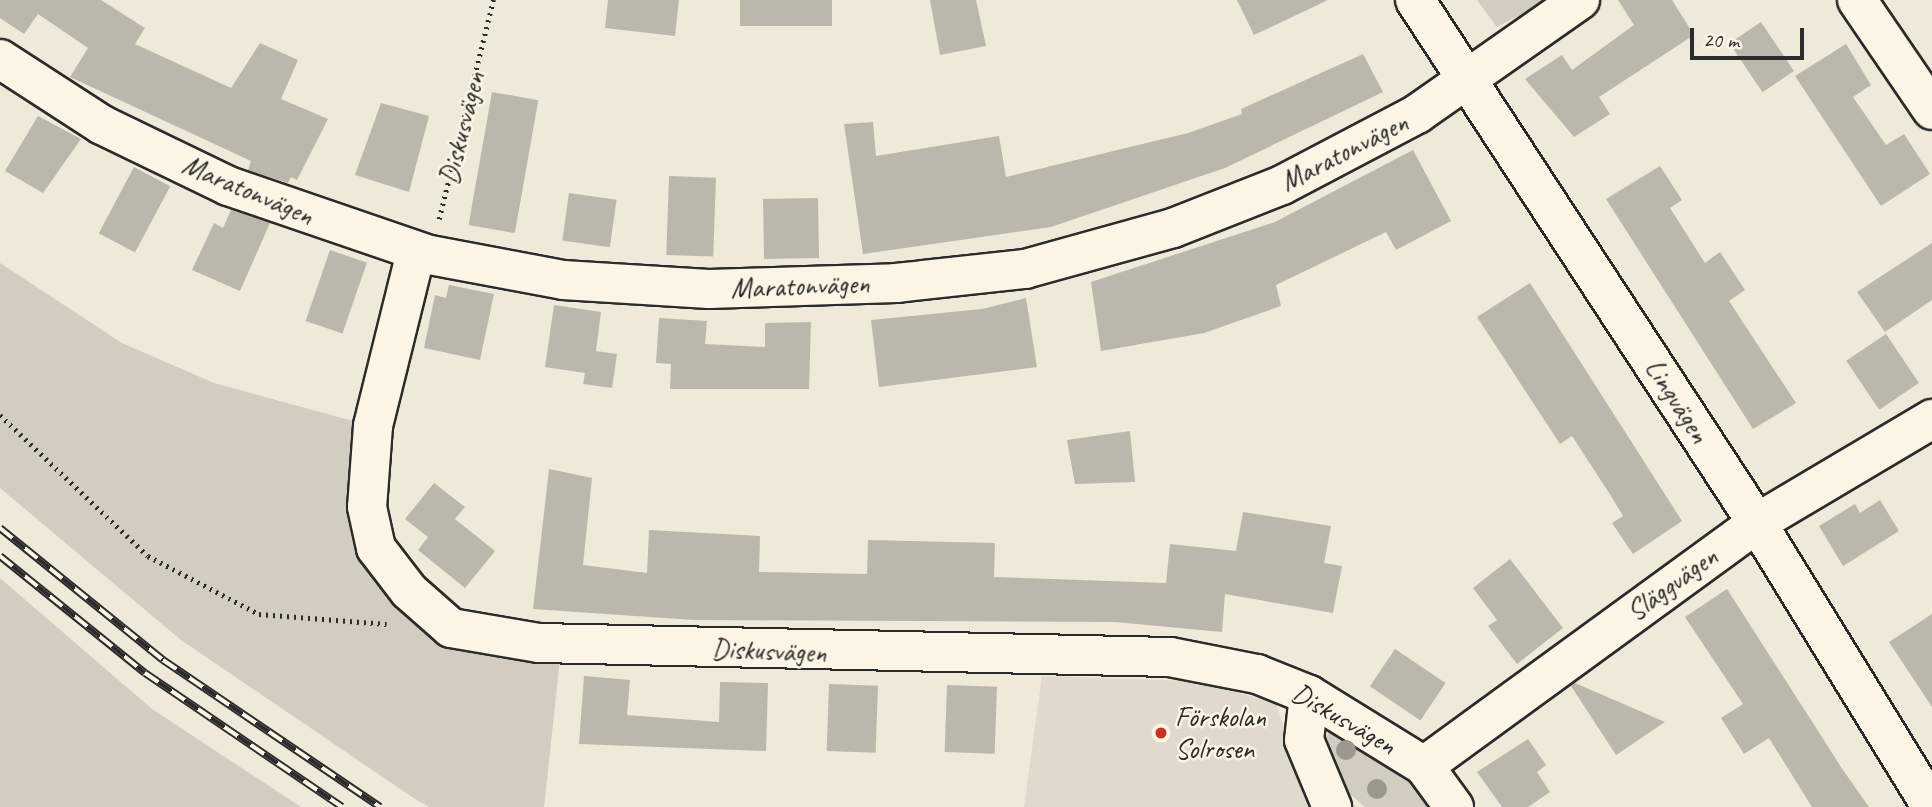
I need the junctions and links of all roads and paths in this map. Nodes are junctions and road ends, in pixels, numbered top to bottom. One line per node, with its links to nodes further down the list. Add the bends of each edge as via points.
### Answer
1 (493, 0): 8 (path, Diskusvägen)
2 (1415, 0): 6 (street, Lingvägen)
3 (1580, 0): 6 (street, Maratonvägen)
4 (1857, 0): 7 (street)
5 (0, 59): 8 (street, Maratonvägen, via 102,125 228,186)
6 (1467, 81): 8 (street, Maratonvägen, via 1282,185 1173,228 1025,269 896,283 709,289 562,280); 11 (street, Lingvägen)
7 (1932, 110)
8 (423, 254): 12 (street, via 373,426 367,507 376,548 409,591)
9 (0, 415): 12 (path, via 148,556 259,614)
10 (1932, 419): 11 (street, Släggvägen)
11 (1758, 523): 14 (street, Släggvägen); 17 (street, Lingvägen)
12 (451, 628): 13 (street, Diskusvägen, via 539,643 1170,657 1257,674)
13 (1309, 695): 14 (street, Diskusvägen); 15 (street, via 1304,740)
14 (1424, 766): 16 (street, Diskusvägen)
15 (1332, 807)
16 (1454, 807)
17 (1932, 807)

